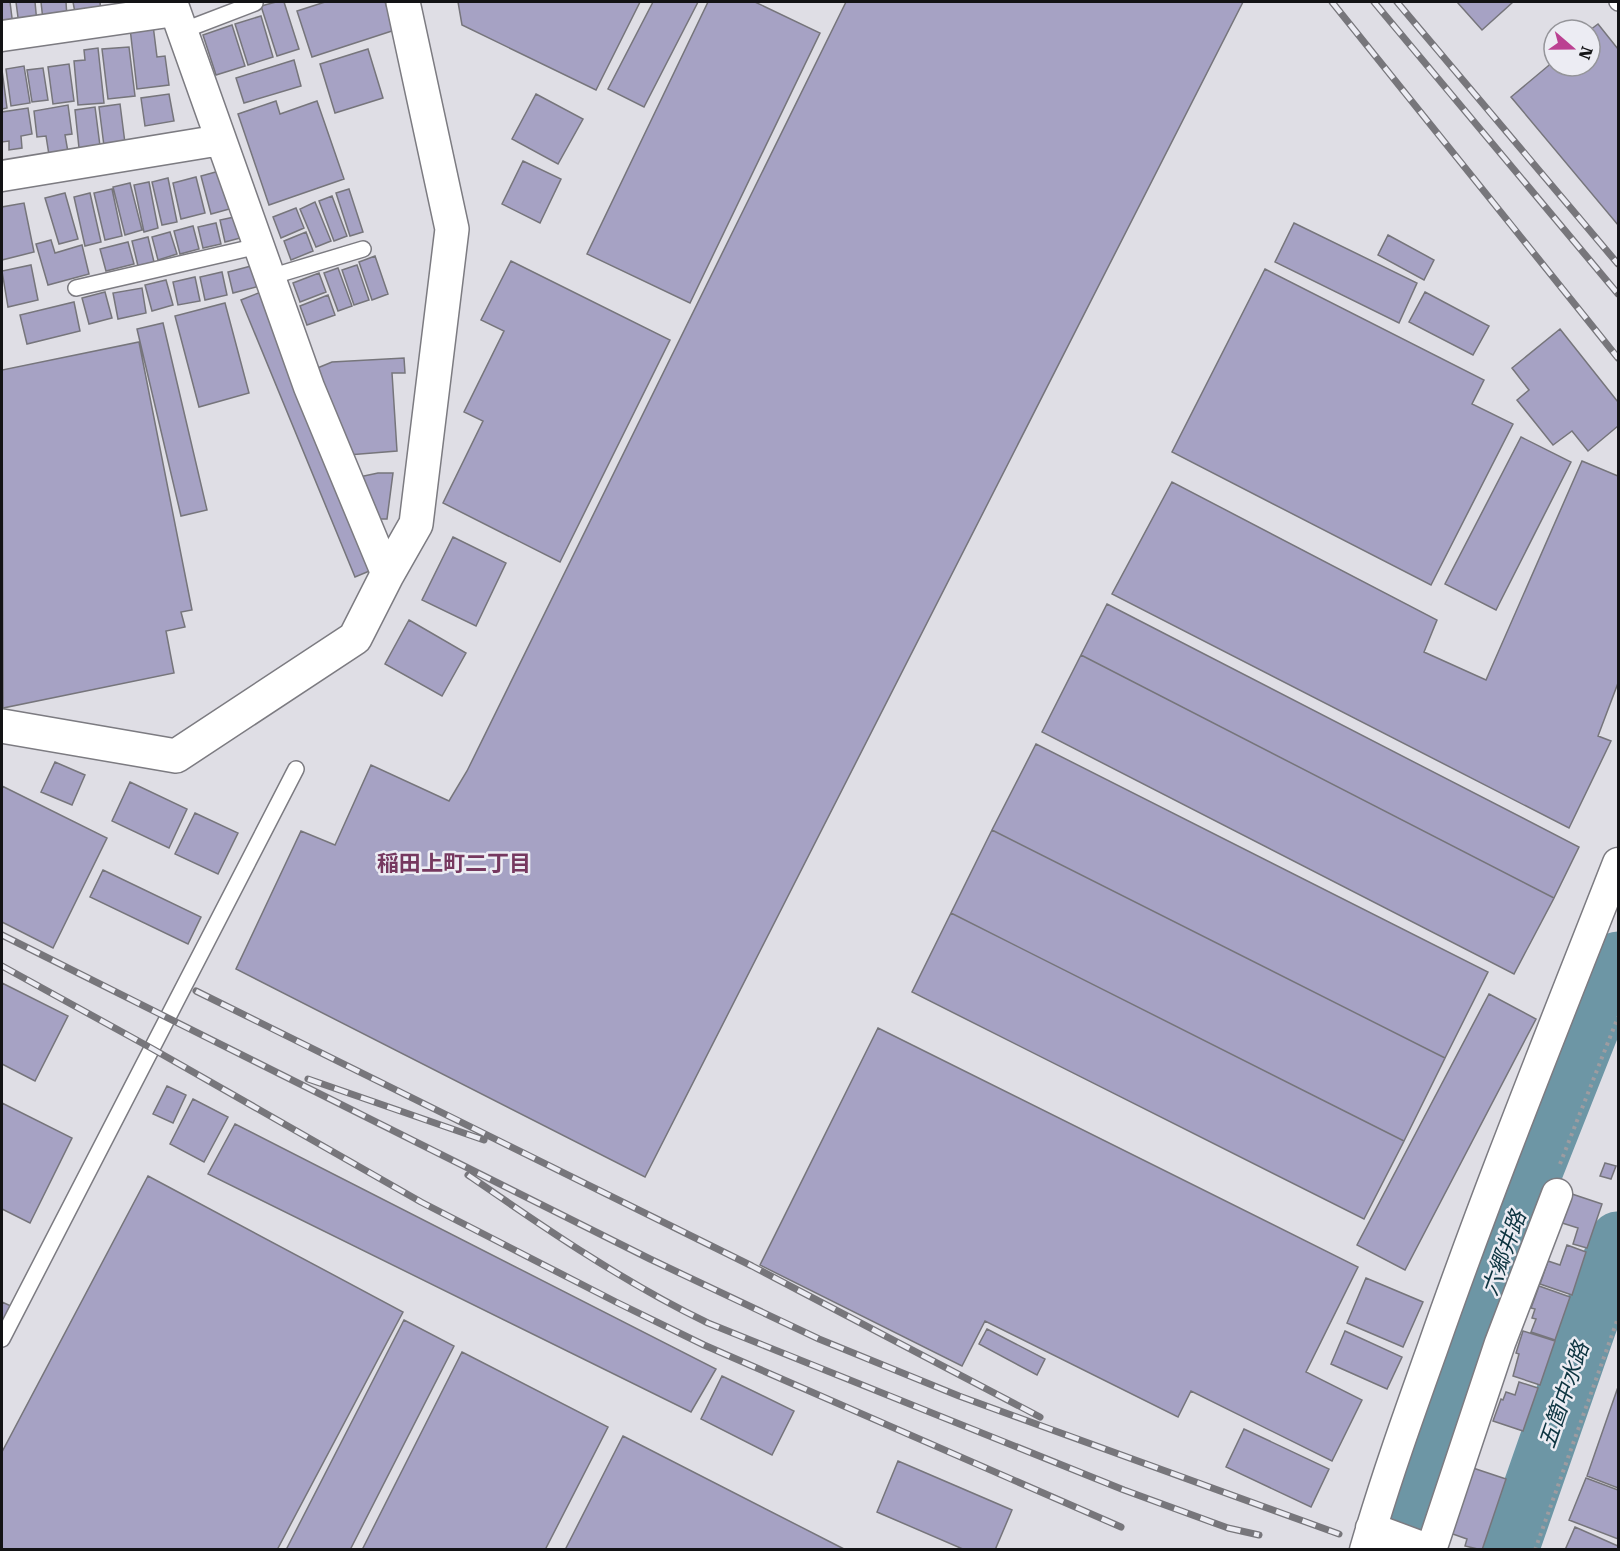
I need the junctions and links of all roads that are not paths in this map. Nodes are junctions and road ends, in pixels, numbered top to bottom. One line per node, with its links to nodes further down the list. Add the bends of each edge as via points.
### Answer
1 (403, 2): 11 (street, via 452,229 416,524)
2 (255, 3): 3 (lane)
3 (177, 14): 4 (street); 5 (street)
4 (2, 36)
5 (221, 140): 6 (street); 7 (street)
6 (2, 176)
7 (258, 246): 9 (street); 10 (lane)
8 (363, 249): 9 (lane)
9 (270, 277): 11 (street, via 309,387)
10 (76, 288)
11 (387, 575): 12 (street, via 355,638 176,756)
12 (2, 726)
13 (296, 769): 16 (lane)
14 (1618, 863): 17 (street, via 1475,1230 1408,1417)
15 (1557, 1194): 18 (street, via 1500,1343)
16 (2, 1339)
17 (1373, 1537): 18 (street)
18 (1429, 1549)

